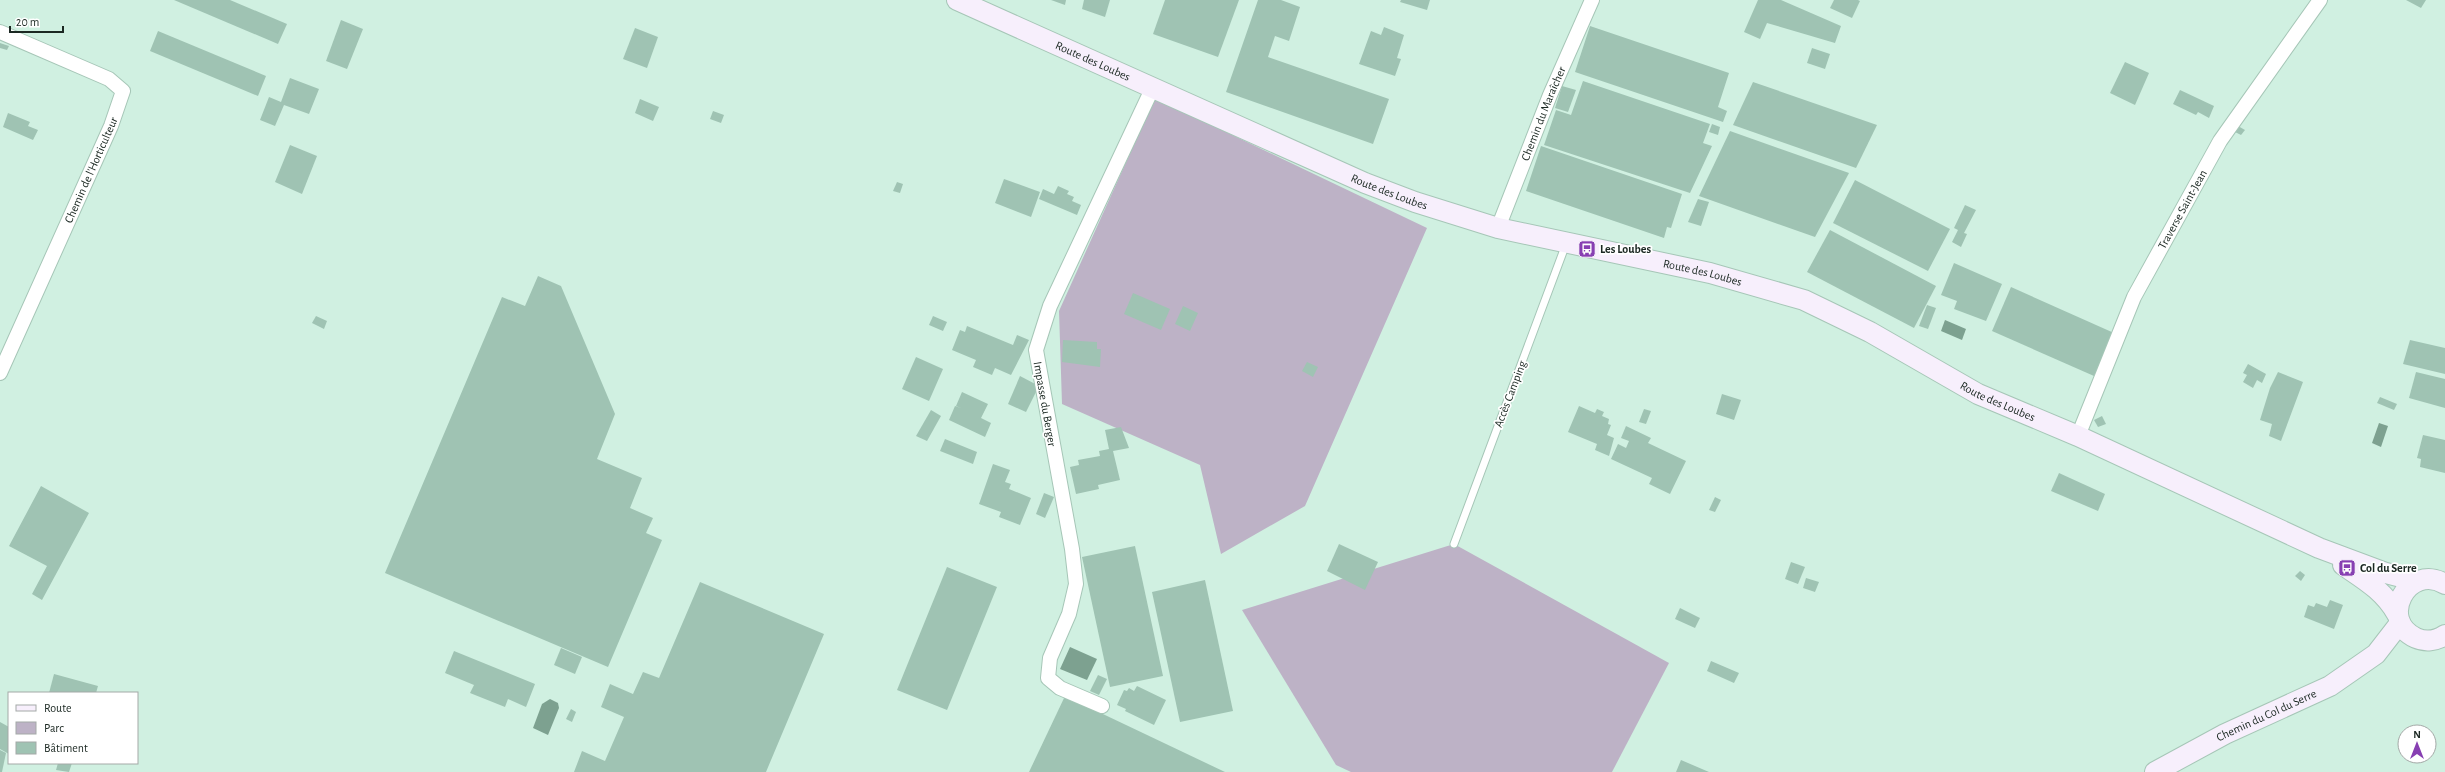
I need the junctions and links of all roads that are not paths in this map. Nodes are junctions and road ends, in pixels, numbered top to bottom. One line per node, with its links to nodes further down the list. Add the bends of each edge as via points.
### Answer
1 (957, 0): 5 (main road, Route des Loubes)
2 (1592, 0): 6 (street, Chemin du Maraîcher)
3 (2320, 0): 9 (street, Traverse Saint-Jean, via 2220,141 2197,182 2134,297)
4 (0, 32): 8 (street, Chemin de l'Horticulteur, via 109,79 123,91 111,126)
5 (1153, 87): 6 (main road, Route des Loubes, via 1365,183); 18 (street, Impasse du Berger, via 1050,306 1036,350 1076,584 1069,614 1050,658 1048,678 1060,688)
6 (1498, 228): 7 (main road, Route des Loubes)
7 (1566, 244): 9 (main road, Route des Loubes, via 1710,274 1804,300 1870,332 1978,394); 10 (lane, Accès Camping)
8 (0, 373)
9 (2078, 436): 11 (main road, Route des Loubes)
10 (1454, 544)
11 (2319, 548): 12 (main road, Route des Loubes, via 2386,573); 14 (main road, Route des Loubes, via 2376,587 2391,602)
12 (2417, 581): 13 (main road, Route des Loubes, via 2435,579); 14 (main road, via 2401,594)
13 (2445, 584)
14 (2399, 619): 16 (main road, Route des Loubes, via 2404,630); 17 (main road, Chemin du Col du Serre)
15 (2445, 635): 16 (main road, via 2431,640)
16 (2417, 638): 17 (main road, Chemin du Col du Serre)
17 (2376, 654): 19 (main road, Chemin du Col du Serre, via 2330,686 2225,734)
18 (1102, 706)
19 (2155, 772)

